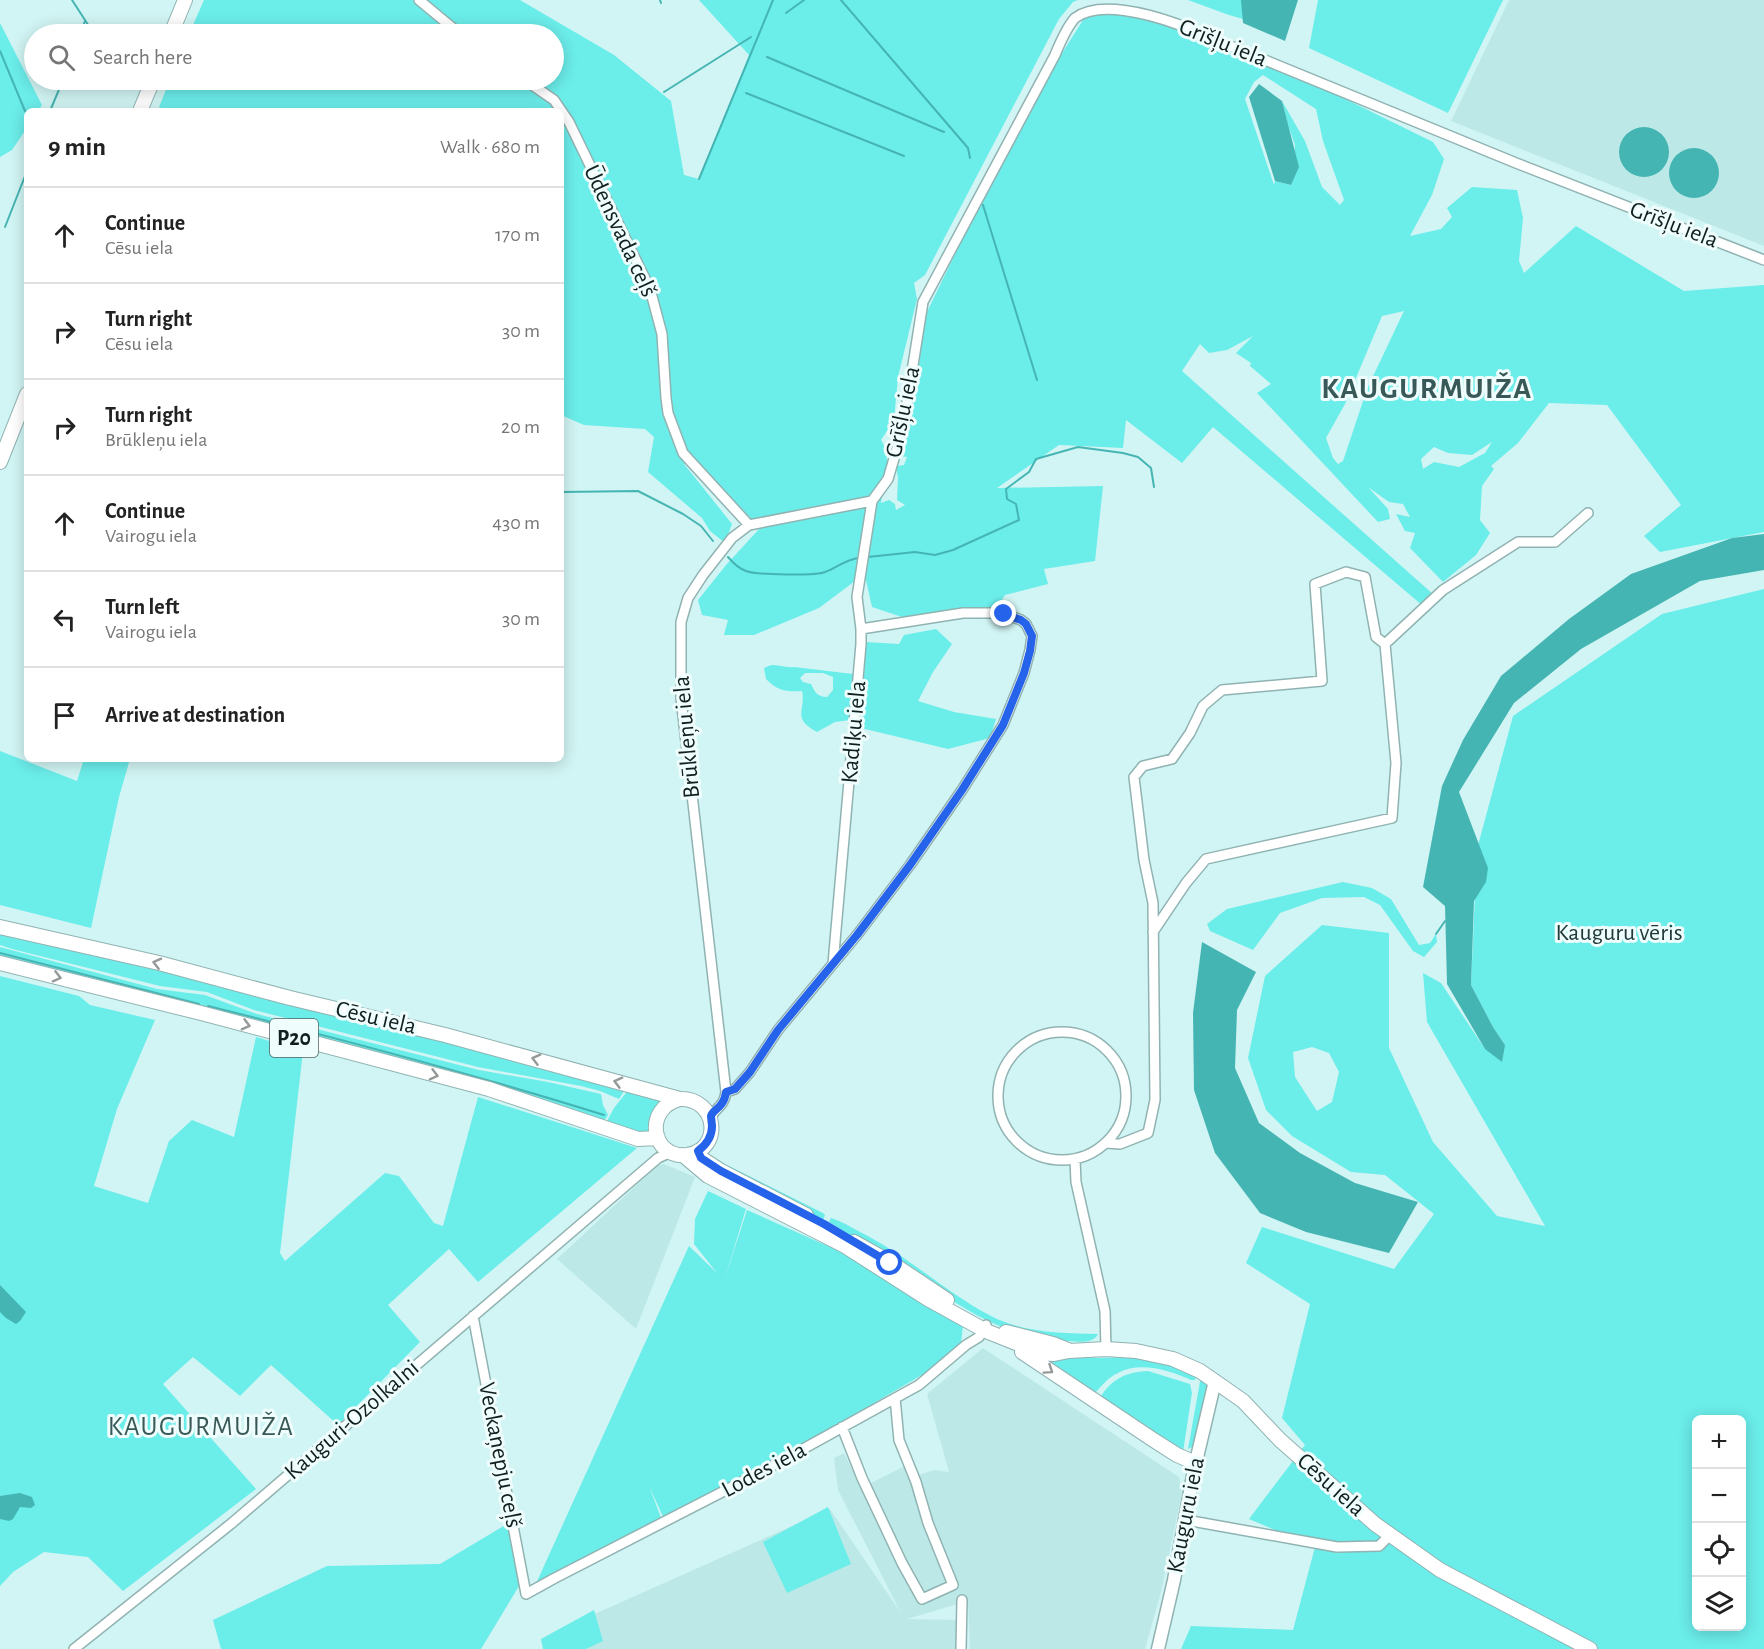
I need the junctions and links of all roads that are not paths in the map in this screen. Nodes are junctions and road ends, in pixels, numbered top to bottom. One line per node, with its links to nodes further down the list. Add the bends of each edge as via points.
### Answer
1 (185, 0): 3 (main road)
2 (419, 0): 4 (street)
3 (175, 24)
4 (448, 24)
5 (149, 90): 7 (main road)
6 (540, 90): 8 (street, Ūdensvada ceļš)
7 (141, 108)
8 (559, 108)
9 (564, 115): 15 (street, Ūdensvada ceļš, via 650,289 662,334 668,413 683,453)
10 (1764, 260): 13 (street, Grīšļu iela, via 1177,24 1120,4 1093,5 1076,16 1064,36 923,302 903,428 888,479)
11 (24, 402): 12 (main road)
12 (0, 462)
13 (872, 501): 15 (street); 16 (street, Kadiķu iela, via 857,597)
14 (1588, 513): 17 (street, via 1555,542 1518,542 1508,548 1443,590)
15 (749, 525): 22 (street, Brūkleņu iela, via 732,538 703,574 688,598 680,633 681,698)
16 (861, 629): 21 (street, Kadiķu iela); 21 (street, via 991,612 1021,620 1032,636 1024,673 1003,725 910,865)
17 (1384, 644): 19 (street, via 1396,763 1392,818 1206,858); 19 (street, via 1376,637 1365,577 1346,572 1315,584 1322,681 1222,690 1203,706 1172,759 1143,766 1134,777)
18 (0, 927): 23 (main road, Cēsu iela / P20, one-way to 18, via 445,1035)
19 (1153, 932): 25 (street, via 1153,1111 1148,1133 1120,1144)
20 (0, 963): 26 (main road, Cēsu iela / P20, one-way to 26, via 489,1089)
21 (833, 964): 22 (street, via 778,1030 750,1072)
22 (726, 1094): 24 (street, via 722,1105 713,1113)
23 (680, 1099): 24 (main road, Cēsu iela, via 694,1100); 26 (main road, via 668,1103 655,1125)
24 (707, 1112): 27 (main road, via 712,1132)
25 (1107, 1143): 28 (street); 28 (street, via 1125,1112 1127,1094 1116,1060 1089,1037 1072,1032 1034,1038 1005,1065 998,1084 998,1105 1004,1124 1015,1141 1031,1153 1050,1160)
26 (668, 1147): 27 (main road, Cēsu iela, via 688,1155); 29 (street, Kauguri-Ozolkalni); 30 (main road, Cēsu iela, via 708,1176 820,1232 928,1299)
27 (698, 1151): 30 (main road, Cēsu iela, via 701,1158 721,1171 871,1251)
28 (1075, 1160): 32 (street, via 1076,1182 1105,1311)
29 (473, 1316): 40 (street, Veckaņepju ceļš); 42 (street, Kauguri-Ozolkalni, via 232,1523)
30 (985, 1327): 31 (main road, Cēsu iela); 33 (main road, Cēsu iela); 35 (street, Lodes iela, via 920,1385)
31 (1001, 1337): 33 (main road, Cēsu iela, via 1041,1353); 37 (main road, one-way to 37, via 1191,1461)
32 (1106, 1349): 33 (main road, Cēsu iela); 34 (main road, Cēsu iela, via 1173,1359)
33 (1069, 1351)
34 (1215, 1381): 37 (main road, Kauguru iela); 39 (main road, Cēsu iela, via 1243,1401 1280,1440)
35 (895, 1398): 36 (street, Lodes iela); 36 (street, via 898,1440 953,1585 922,1599 862,1478)
36 (842, 1428): 40 (street, Lodes iela)
37 (1194, 1470): 38 (main road, Kauguru iela)
38 (1186, 1520): 39 (street, via 1337,1547 1379,1546); 44 (main road, Kauguru iela)
39 (1390, 1535): 45 (main road, Cēsu iela, via 1440,1570)
40 (526, 1594)
41 (962, 1600): 43 (street)
42 (74, 1649)
43 (961, 1649)
44 (1158, 1649)
45 (1590, 1649)

